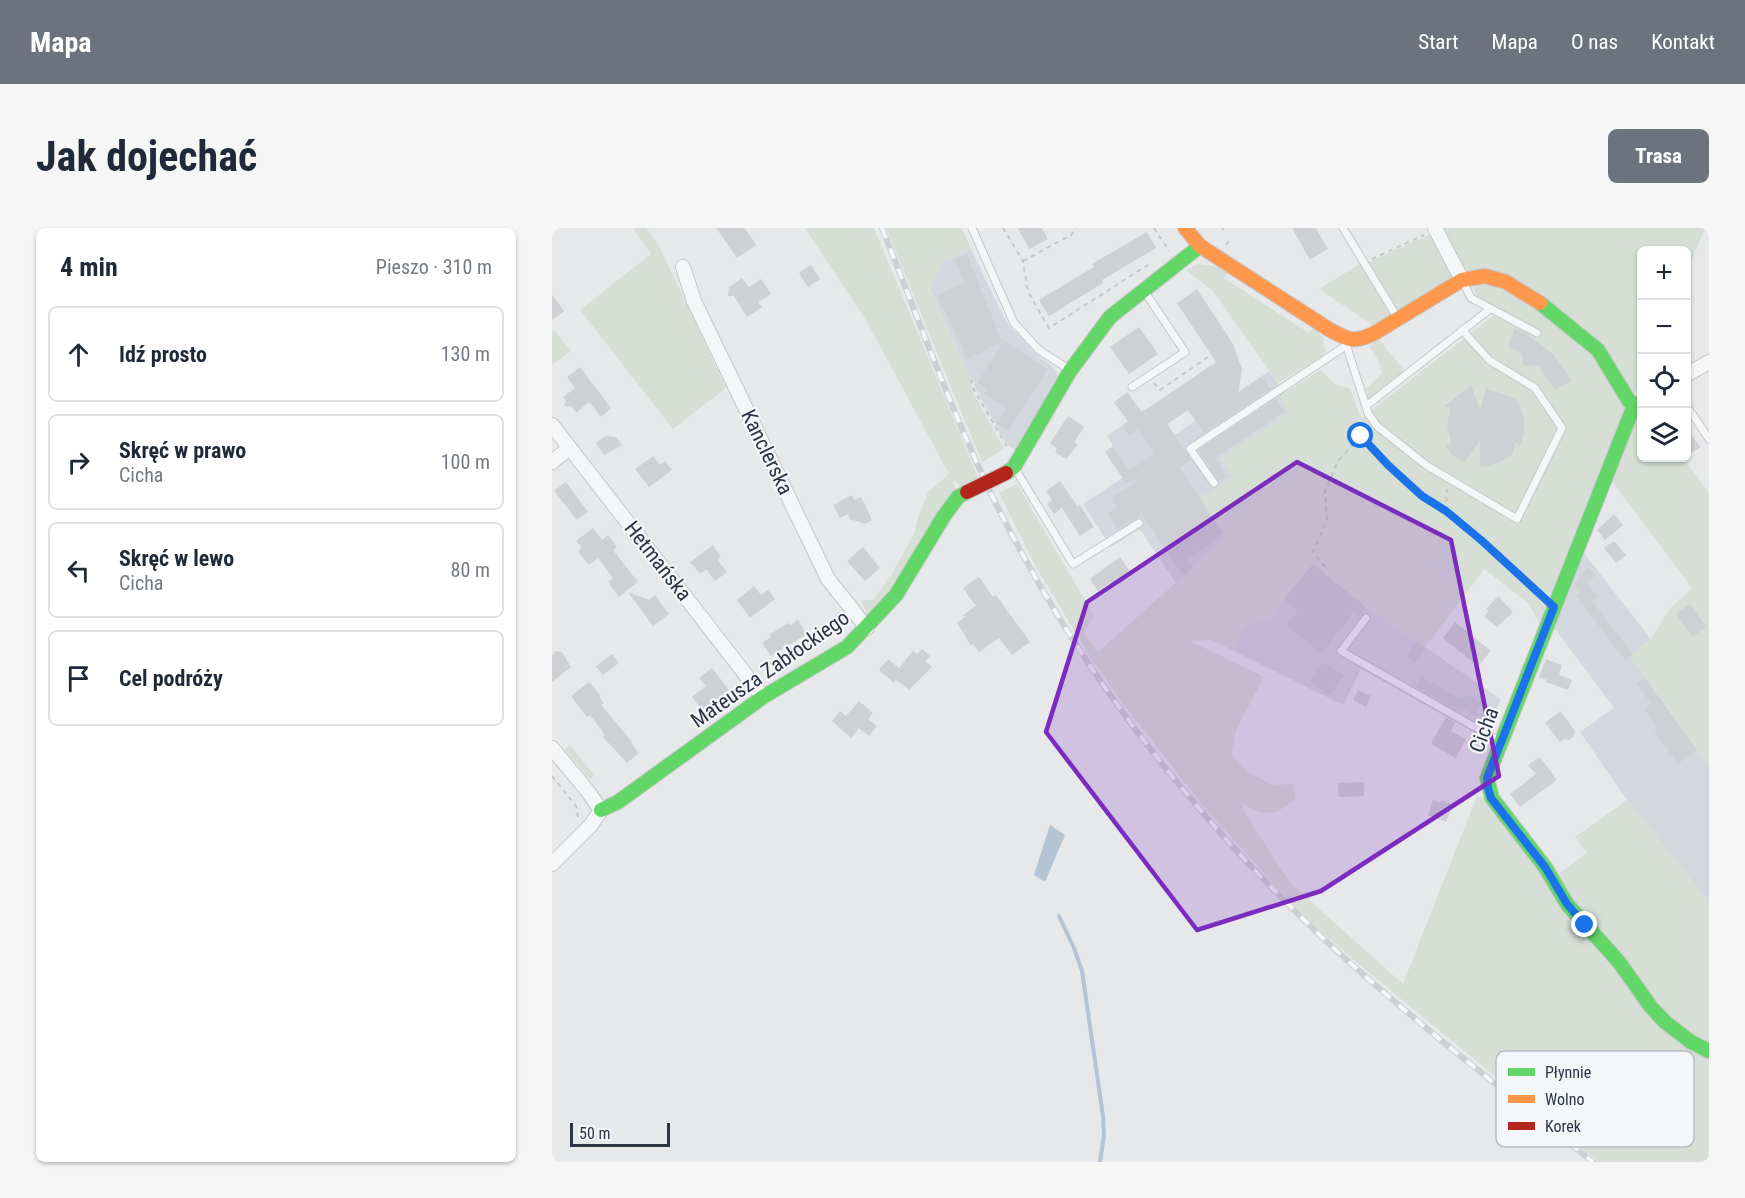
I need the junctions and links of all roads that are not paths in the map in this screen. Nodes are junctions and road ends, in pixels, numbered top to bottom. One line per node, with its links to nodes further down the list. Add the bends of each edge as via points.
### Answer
1 (972, 228): 15 (lane, via 1014,323 1038,350)
2 (1185, 228): 5 (street)
3 (1343, 228): 10 (lane)
4 (1435, 229): 7 (street)
5 (1200, 246): 8 (street); 13 (street)
6 (683, 267): 30 (street, Kanclerska, via 694,301 828,579)
7 (1462, 280): 9 (lane, via 1471,298); 10 (street); 18 (street, via 1485,276 1506,282 1543,305 1598,350 1629,401)
8 (1144, 291): 15 (street, via 1110,317); 17 (lane, via 1185,352)
9 (1490, 309): 11 (lane); 12 (lane)
10 (1398, 319): 13 (street)
11 (1462, 330): 21 (lane); 21 (lane, via 1489,360 1535,388 1562,428 1517,519 1426,465 1377,426)
12 (1537, 333)
13 (1348, 344): 21 (lane); 27 (lane, via 1190,449)
14 (1709, 362): 16 (street)
15 (1071, 371): 26 (street)
16 (1691, 372)
17 (1132, 387)
18 (1637, 404)
19 (1637, 406): 32 (street, Cicha)
20 (1688, 408): 23 (lane)
21 (1367, 409)
22 (552, 425): 24 (street, Hetmańska)
23 (1709, 439)
24 (569, 448): 25 (street); 31 (street, Hetmańska)
25 (552, 462)
26 (1010, 470): 28 (lane, via 1073,564); 30 (street, Mateusza Zabłockiego, bridge, via 957,497 896,596)
27 (1214, 483)
28 (1139, 523)
29 (1366, 618): 32 (lane, via 1341,651)
30 (867, 628): 31 (street, Mateusza Zabłockiego, via 847,646)
31 (763, 697): 34 (street, Mateusza Zabłockiego)
32 (1501, 742): 36 (street, Cicha, via 1487,778 1491,798 1545,867 1567,904 1619,962 1651,1007 1691,1042)
33 (552, 748): 34 (street)
34 (600, 810): 35 (street, via 591,825)
35 (552, 864)
36 (1709, 1051)

